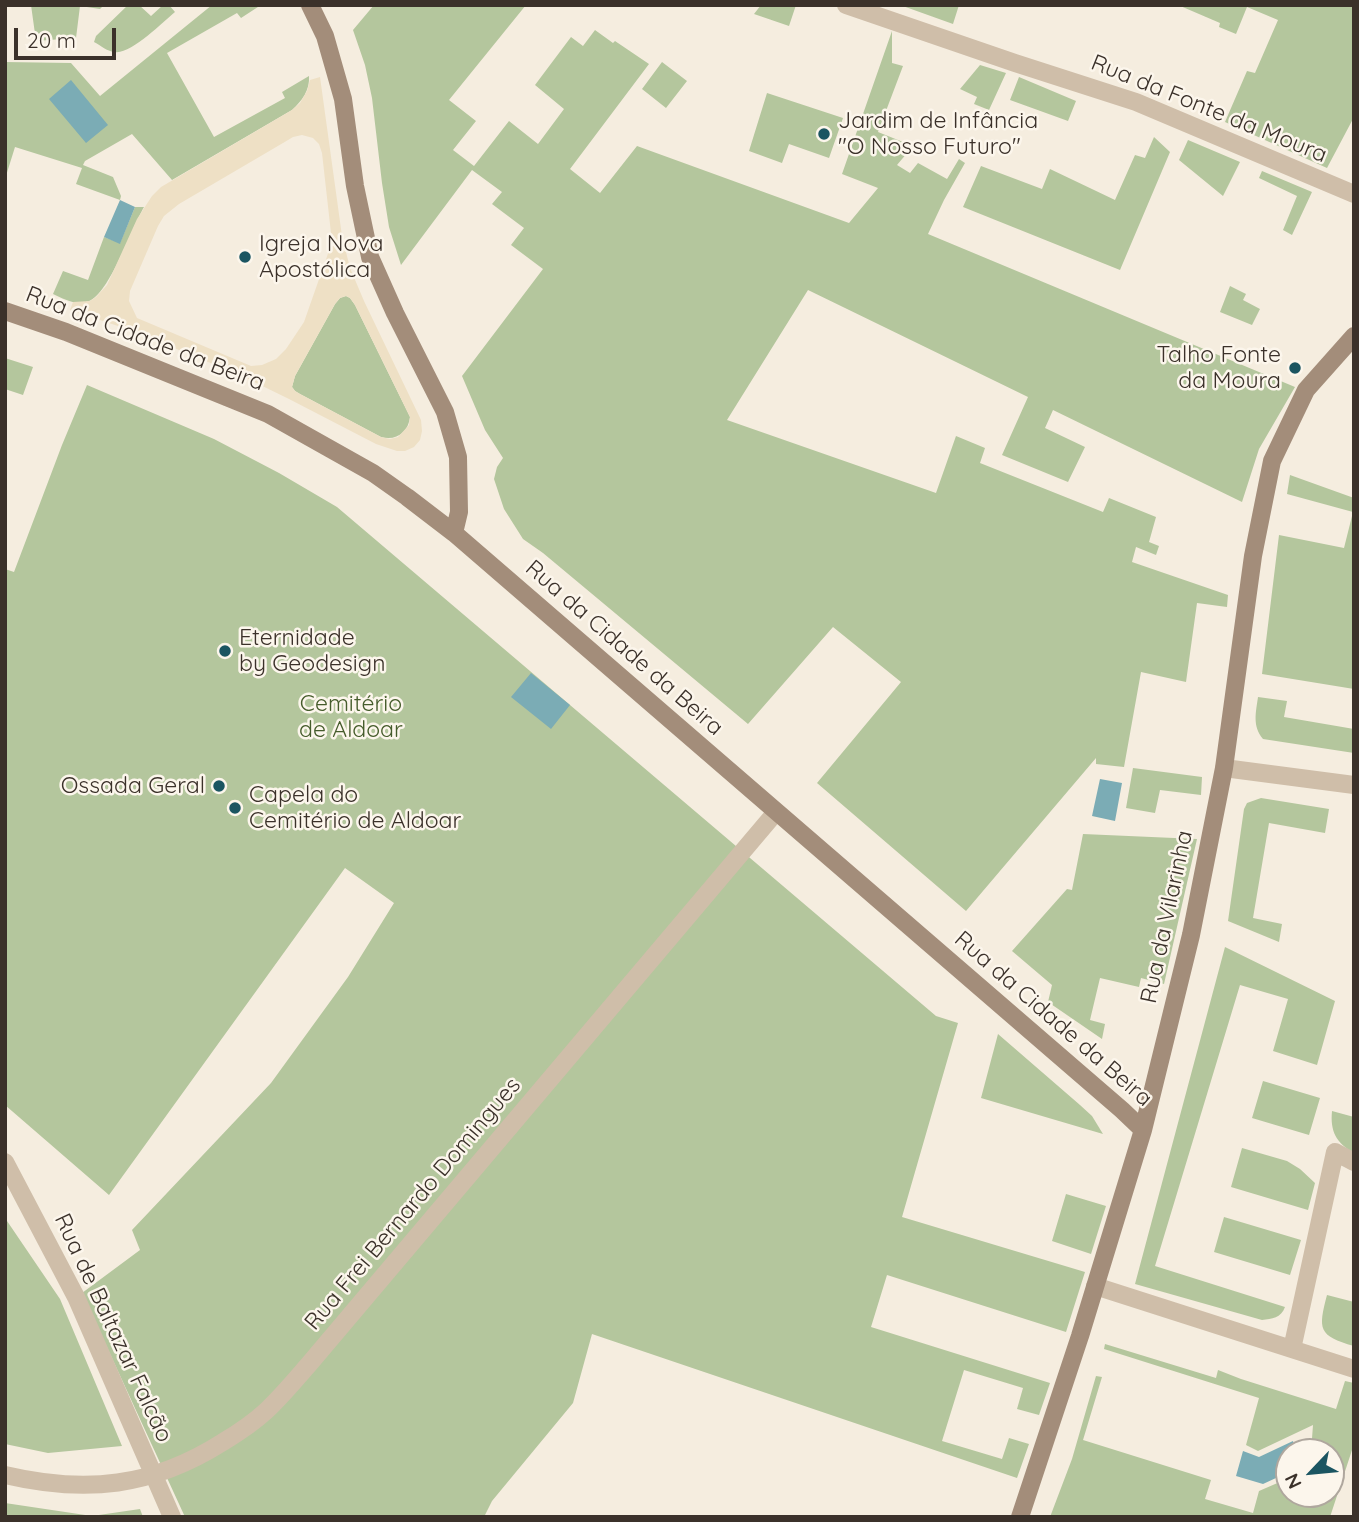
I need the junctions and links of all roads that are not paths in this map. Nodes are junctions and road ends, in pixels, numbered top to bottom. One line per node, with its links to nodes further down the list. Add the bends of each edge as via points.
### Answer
1 (310, 5): 6 (street, via 325,36 343,99 370,257 445,412 458,457 459,512)
2 (845, 5): 3 (street, Rua da Fonte da Moura, via 1136,102)
3 (1354, 194)
4 (5, 311): 6 (street, Rua da Cidade da Beira, via 268,414 373,473)
5 (1354, 337): 7 (street, Rua da Vilarinha, via 1306,390 1272,461 1253,556)
6 (454, 533): 9 (street, Rua da Cidade da Beira)
7 (1224, 768): 8 (street); 10 (street, Rua da Vilarinha, via 1191,935)
8 (1354, 785)
9 (776, 811): 10 (street, Rua da Cidade da Beira); 17 (street, Rua Frei Bernardo Domingues, via 273,1404 212,1449)
10 (1143, 1130): 13 (street, Rua da Vilarinha)
11 (5, 1162): 17 (street, Rua de Baltazar Falcão, via 76,1297)
12 (1354, 1162): 14 (street, via 1335,1152)
13 (1096, 1286): 14 (street); 19 (street, Rua da Vilarinha)
14 (1292, 1349): 15 (street)
15 (1354, 1369)
16 (5, 1475): 17 (street, Rua Frei Bernardo Domingues, via 72,1486)
17 (154, 1475): 18 (street, Rua de Baltazar Falcão)
18 (172, 1517)
19 (1020, 1517)

